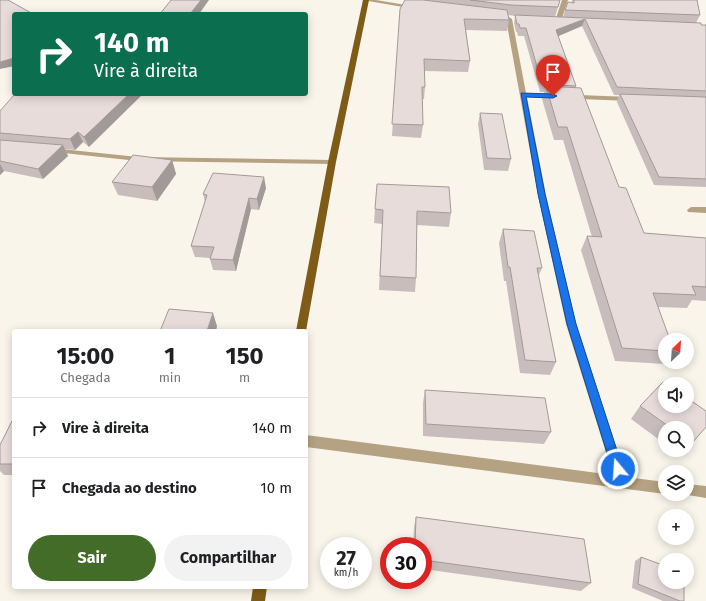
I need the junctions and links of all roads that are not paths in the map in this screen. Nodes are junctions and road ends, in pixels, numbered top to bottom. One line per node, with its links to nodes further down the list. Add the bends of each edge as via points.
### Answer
1 (366, 0): 3 (street); 11 (main road)
2 (565, 0): 6 (street)
3 (425, 8)
4 (509, 19): 8 (street)
5 (551, 21): 6 (street)
6 (558, 21): 7 (street)
7 (566, 21)
8 (523, 95): 9 (street); 16 (street, via 571,324)
9 (642, 100)
10 (46, 150): 11 (street, via 138,159)
11 (332, 162): 14 (main road)
12 (691, 210): 13 (street)
13 (706, 210)
14 (301, 329)
15 (308, 441): 16 (street)
16 (622, 483): 17 (street)
17 (658, 487)
18 (694, 491): 19 (street)
19 (706, 492)
20 (260, 589): 21 (main road)
21 (258, 601)

